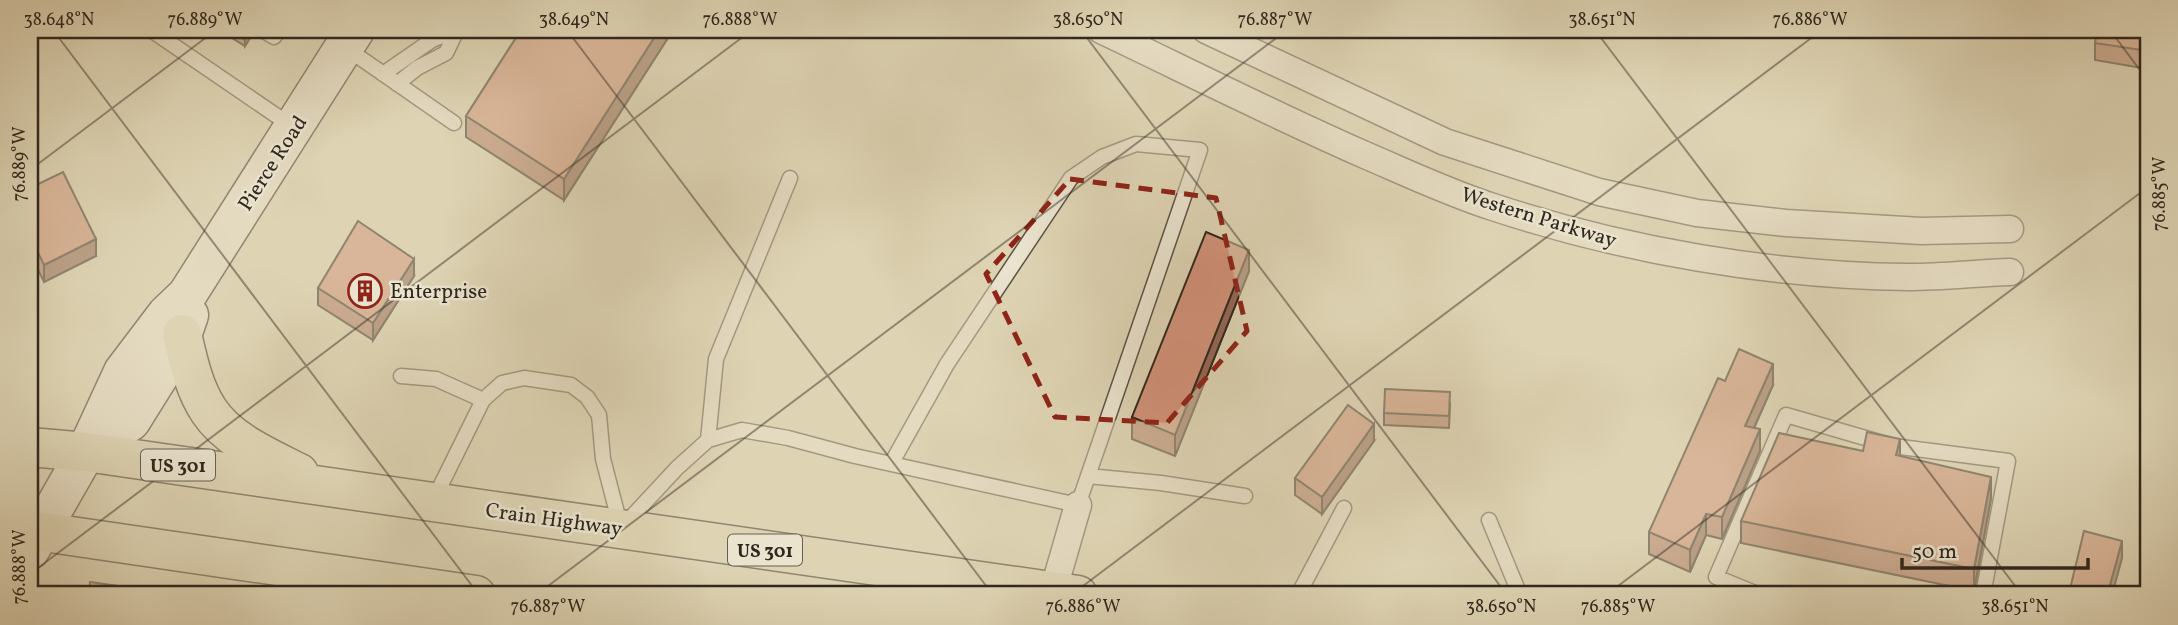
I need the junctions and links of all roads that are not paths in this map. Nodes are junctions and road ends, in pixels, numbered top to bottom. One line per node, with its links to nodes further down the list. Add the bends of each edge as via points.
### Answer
1 (151, 30): 11 (lane)
2 (262, 30): 3 (lane, via 274,37)
3 (279, 30)
4 (457, 30): 8 (lane, via 432,40); 9 (lane, via 446,53)
5 (1101, 30): 14 (street, Western Parkway, via 1401,171 1492,207 1627,244 1704,260 1804,270 1910,277)
6 (1206, 30): 13 (street, Western Parkway, via 1446,142 1599,192 1698,213 1786,223 1921,231)
7 (350, 38): 8 (lane); 11 (main road, Pierce Road)
8 (383, 74): 9 (lane)
9 (397, 84): 10 (lane)
10 (454, 123)
11 (295, 127): 15 (main road, Pierce Road)
12 (790, 178): 19 (lane, via 716,359)
13 (2010, 229)
14 (2010, 272)
15 (187, 295): 16 (main road, Pierce Road, via 190,315); 21 (main road, Pierce Road, via 123,372)
16 (183, 334): 21 (main road, Pierce Road, via 131,422); 24 (highway, via 196,385 210,412 254,449)
17 (401, 376): 18 (lane, via 436,379)
18 (483, 400): 26 (lane); 30 (lane, via 502,383 524,378 570,385 587,397 599,415 603,459)
19 (708, 440): 22 (lane, via 742,430); 30 (lane)
20 (30, 447): 21 (highway, Crain Highway / US 301)
21 (86, 452): 24 (highway, Crain Highway / US 301); 31 (main road)
22 (891, 464): 23 (lane, via 947,364 1071,178 1102,157 1136,144 1200,150); 27 (lane)
23 (1087, 476): 25 (lane); 27 (lane)
24 (326, 486): 26 (highway, Crain Highway / US 301)
25 (1245, 496)
26 (432, 502): 30 (highway, Crain Highway / US 301)
27 (1078, 505): 33 (street)
28 (1344, 508): 35 (lane)
29 (1489, 520): 36 (lane)
30 (621, 529): 33 (highway, Crain Highway / US 301)
31 (33, 537): 32 (highway)
32 (407, 590): 34 (highway)
33 (1061, 594)
34 (476, 595)
35 (1298, 595)
36 (1520, 595)
37 (1760, 595): 38 (lane, via 1716,578 1786,415 1893,446 2008,461)
38 (1983, 595)

